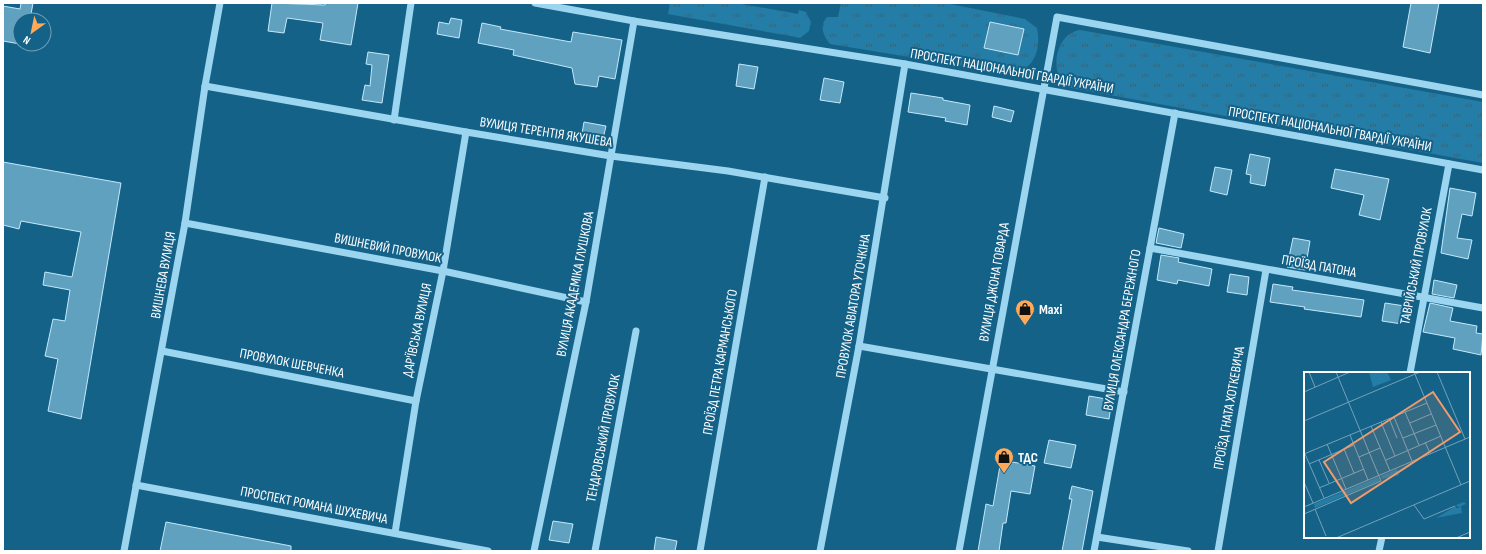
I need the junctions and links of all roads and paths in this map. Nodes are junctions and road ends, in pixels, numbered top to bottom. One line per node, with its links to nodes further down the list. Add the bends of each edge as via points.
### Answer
1 (220, 3): 6 (street, ВИШНЕВА ВУЛИЦЯ)
2 (411, 3): 10 (street)
3 (535, 3): 4 (street, ПРОСПЕКТ НАЦІОНАЛЬНОЇ ГВАРДІЇ УКРАЇНИ)
4 (634, 21): 5 (street, ПРОСПЕКТ НАЦІОНАЛЬНОЇ ГВАРДІЇ УКРАЇНИ); 12 (street, ВУЛИЦЯ АКАДЕМІКА ГЛУШКОВА)
5 (905, 64): 7 (street, ПРОСПЕКТ НАЦІОНАЛЬНОЇ ГВАРДІЇ УКРАЇНИ); 16 (street, ПРОВУЛОК АВІАТОРА УТОЧКІНА)
6 (205, 86): 10 (street, ВУЛИЦЯ ТЕРЕНТІЯ ЯКУШЕВА); 17 (street, ВИШНЕВА ВУЛИЦЯ)
7 (1043, 91): 8 (street, ВУЛИЦЯ ДЖОНА ГОВАРДА, via 1057,17); 9 (street, ПРОСПЕКТ НАЦІОНАЛЬНОЇ ГВАРДІЇ УКРАЇНИ); 27 (street, ВУЛИЦЯ ДЖОНА ГОВАРДА)
8 (1483, 95)
9 (1175, 113): 13 (street, ПРОСПЕКТ НАЦІОНАЛЬНОЇ ГВАРДІЇ УКРАЇНИ); 18 (street, ВУЛИЦЯ ОЛЕКСАНДРА БЕРЕЖНОГО)
10 (394, 120): 11 (street, ВУЛИЦЯ ТЕРЕНТІЯ ЯКУШЕВА)
11 (466, 132): 12 (street, ВУЛИЦЯ ТЕРЕНТІЯ ЯКУШЕВА); 20 (street, ДАР'ЇВСЬКА ВУЛИЦЯ)
12 (611, 156): 15 (street, ВУЛИЦЯ ТЕРЕНТІЯ ЯКУШЕВА); 22 (street, ВУЛИЦЯ АКАДЕМІКА ГЛУШКОВА)
13 (1449, 164): 14 (street, ПРОСПЕКТ НАЦІОНАЛЬНОЇ ГВАРДІЇ УКРАЇНИ); 21 (street, ТАВРІЙСЬКИЙ ПРОВУЛОК)
14 (1483, 170)
15 (765, 177): 16 (street, ВУЛИЦЯ ТЕРЕНТІЯ ЯКУШЕВА); 39 (street, ПРОЇЗД ПЕТРА КАРМАНСЬКОГО)
16 (885, 198): 25 (street, ПРОВУЛОК АВІАТОРА УТОЧКІНА)
17 (185, 223): 20 (street, ВИШНЕВИЙ ПРОВУЛОК); 26 (street, ВИШНЕВА ВУЛИЦЯ)
18 (1150, 248): 19 (street, ПРОЇЗД ПАТОНА); 29 (street, ВУЛИЦЯ ОЛЕКСАНДРА БЕРЕЖНОГО)
19 (1266, 270): 21 (street, ПРОЇЗД ПАТОНА); 44 (street, ПРОЇЗД ГНАТА ХОТКЕВИЧА)
20 (443, 271): 22 (street, ВИШНЕВИЙ ПРОВУЛОК); 30 (street, ДАР'ЇВСЬКА ВУЛИЦЯ)
21 (1423, 298): 23 (street, ПРОЇЗД ПАТОНА); 28 (street, ТАВРІЙСЬКИЙ ПРОВУЛОК)
22 (586, 302): 37 (street, ВУЛИЦЯ АКАДЕМІКА ГЛУШКОВА)
23 (1483, 308)
24 (636, 331): 38 (street, ТЕНДРОВСЬКИЙ ПРОВУЛОК)
25 (859, 346): 27 (street); 40 (street, ПРОВУЛОК АВІАТОРА УТОЧКІНА)
26 (162, 351): 30 (street, ПРОВУЛОК ШЕВЧЕНКА); 31 (street, ВИШНЕВА ВУЛИЦЯ)
27 (991, 369): 29 (street); 41 (street, ВУЛИЦЯ ДЖОНА ГОВАРДА)
28 (1410, 372)
29 (1124, 392): 33 (street, ВУЛИЦЯ ОЛЕКСАНДРА БЕРЕЖНОГО)
30 (416, 401): 32 (street, ДАР'ЇВСЬКА ВУЛИЦЯ)
31 (136, 484): 32 (street, ПРОСПЕКТ РОМАНА ШУХЕВИЧА); 35 (street, ВИШНЕВА ВУЛИЦЯ)
32 (395, 533): 36 (street, ПРОСПЕКТ РОМАНА ШУХЕВИЧА)
33 (1097, 537): 42 (street, ВУЛИЦЯ ОЛЕКСАНДРА БЕРЕЖНОГО); 43 (street)
34 (1382, 538): 45 (street)
35 (124, 551)
36 (488, 551)
37 (534, 551)
38 (595, 551)
39 (700, 551)
40 (820, 551)
41 (959, 551)
42 (1094, 551)
43 (1188, 551)
44 (1218, 551)
45 (1380, 551)

